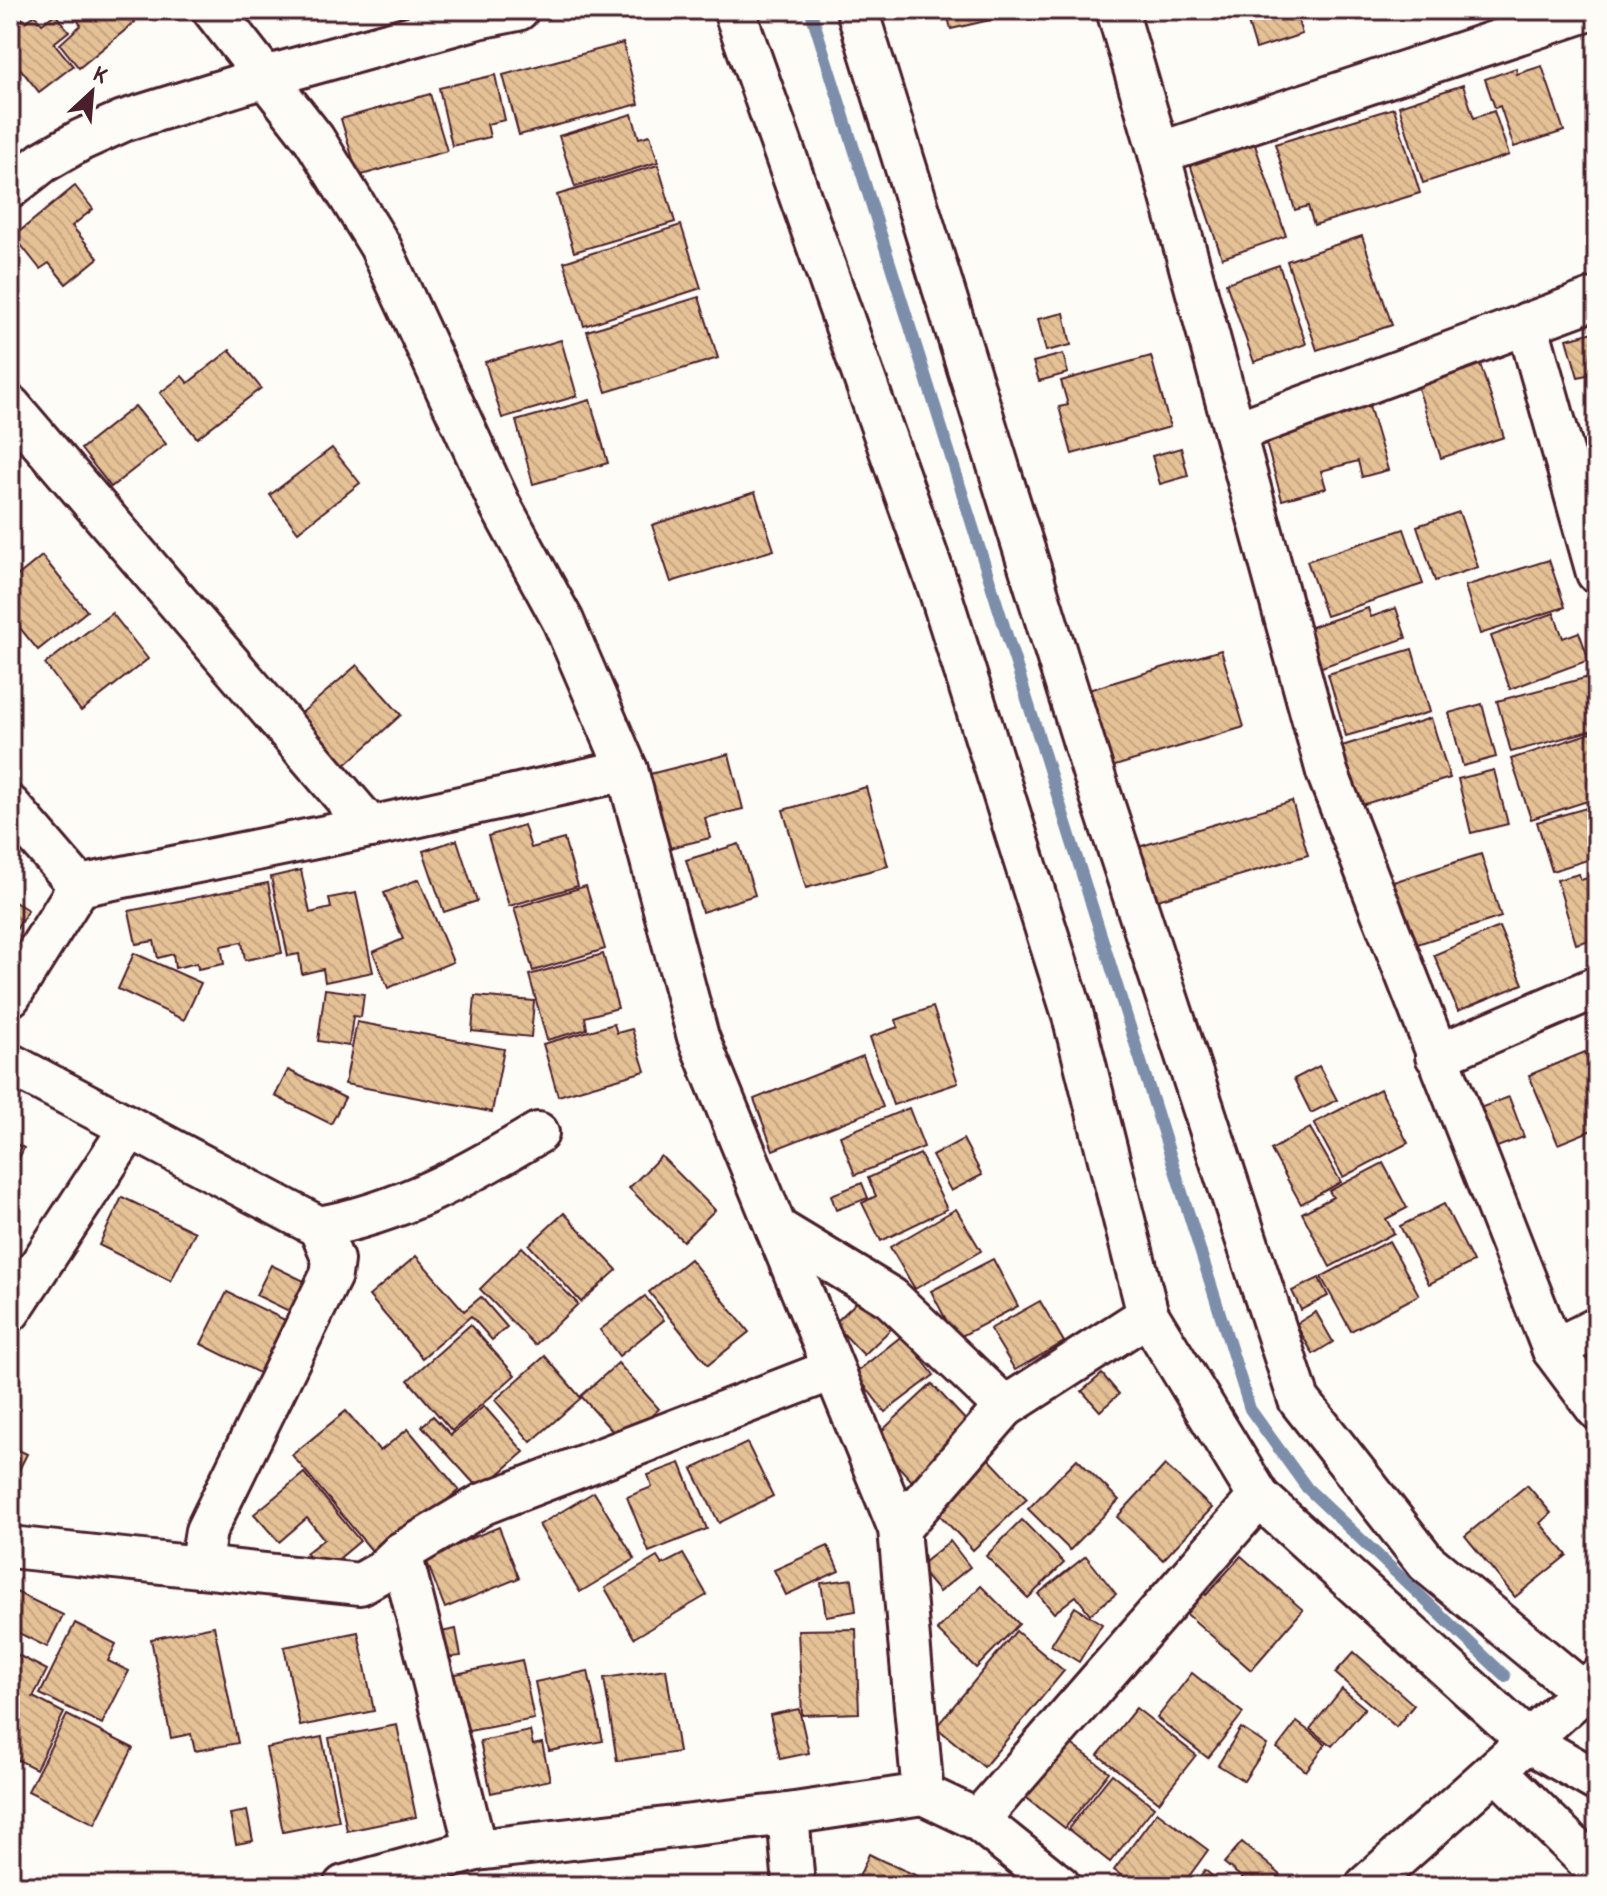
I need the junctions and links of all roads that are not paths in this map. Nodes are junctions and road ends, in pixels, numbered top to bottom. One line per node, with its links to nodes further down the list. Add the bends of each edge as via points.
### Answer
1 (213, 10): 7 (street)
2 (518, 10): 7 (street)
3 (734, 10): 28 (street, via 939,589 1072,1012)
4 (857, 10): 39 (street, via 1093,772 1299,1400 1426,1562)
5 (1117, 10): 8 (street)
6 (1590, 10): 8 (street)
7 (265, 77): 9 (street, via 123,121 43,162); 15 (street, via 314,139 380,246 500,505 563,621)
8 (1159, 153): 13 (street)
9 (10, 188)
10 (1597, 298): 11 (street)
11 (1527, 323): 13 (street); 14 (street)
12 (10, 406): 17 (street)
13 (1235, 432): 21 (street, via 1327,772)
14 (1597, 573)
15 (627, 770): 17 (street); 26 (street, via 698,1037)
16 (10, 806): 18 (street)
17 (370, 827): 18 (street)
18 (79, 886): 20 (street)
19 (1597, 987): 21 (street)
20 (10, 996)
21 (1436, 1056): 30 (street)
22 (10, 1064): 23 (street)
23 (130, 1128): 25 (street); 27 (street)
24 (538, 1133): 25 (street, via 473,1173 401,1206)
25 (319, 1227): 38 (street, via 333,1260 331,1275 206,1531)
26 (776, 1228): 31 (street); 32 (street, via 891,1298)
27 (10, 1311)
28 (1148, 1315): 32 (street); 34 (street)
29 (1597, 1328): 30 (street)
30 (1553, 1350): 33 (street)
31 (832, 1370): 35 (street); 37 (street, via 483,1504)
32 (1005, 1407): 35 (street)
33 (1597, 1409)
34 (1259, 1497): 40 (street); 45 (street)
35 (899, 1529): 43 (street)
36 (10, 1547): 38 (street)
37 (401, 1553): 38 (street, via 360,1584); 46 (street)
38 (200, 1567)
39 (1590, 1686): 40 (street)
40 (1529, 1742): 41 (street); 42 (street)
41 (1497, 1771): 47 (street); 52 (street)
42 (1597, 1781)
43 (923, 1794): 44 (street); 45 (street)
44 (788, 1814): 46 (street); 50 (street)
45 (978, 1820): 51 (street)
46 (476, 1850): 48 (street)
47 (1597, 1870)
48 (419, 1876): 49 (street)
49 (344, 1886)
50 (794, 1886)
51 (1060, 1886)
52 (1366, 1886)

